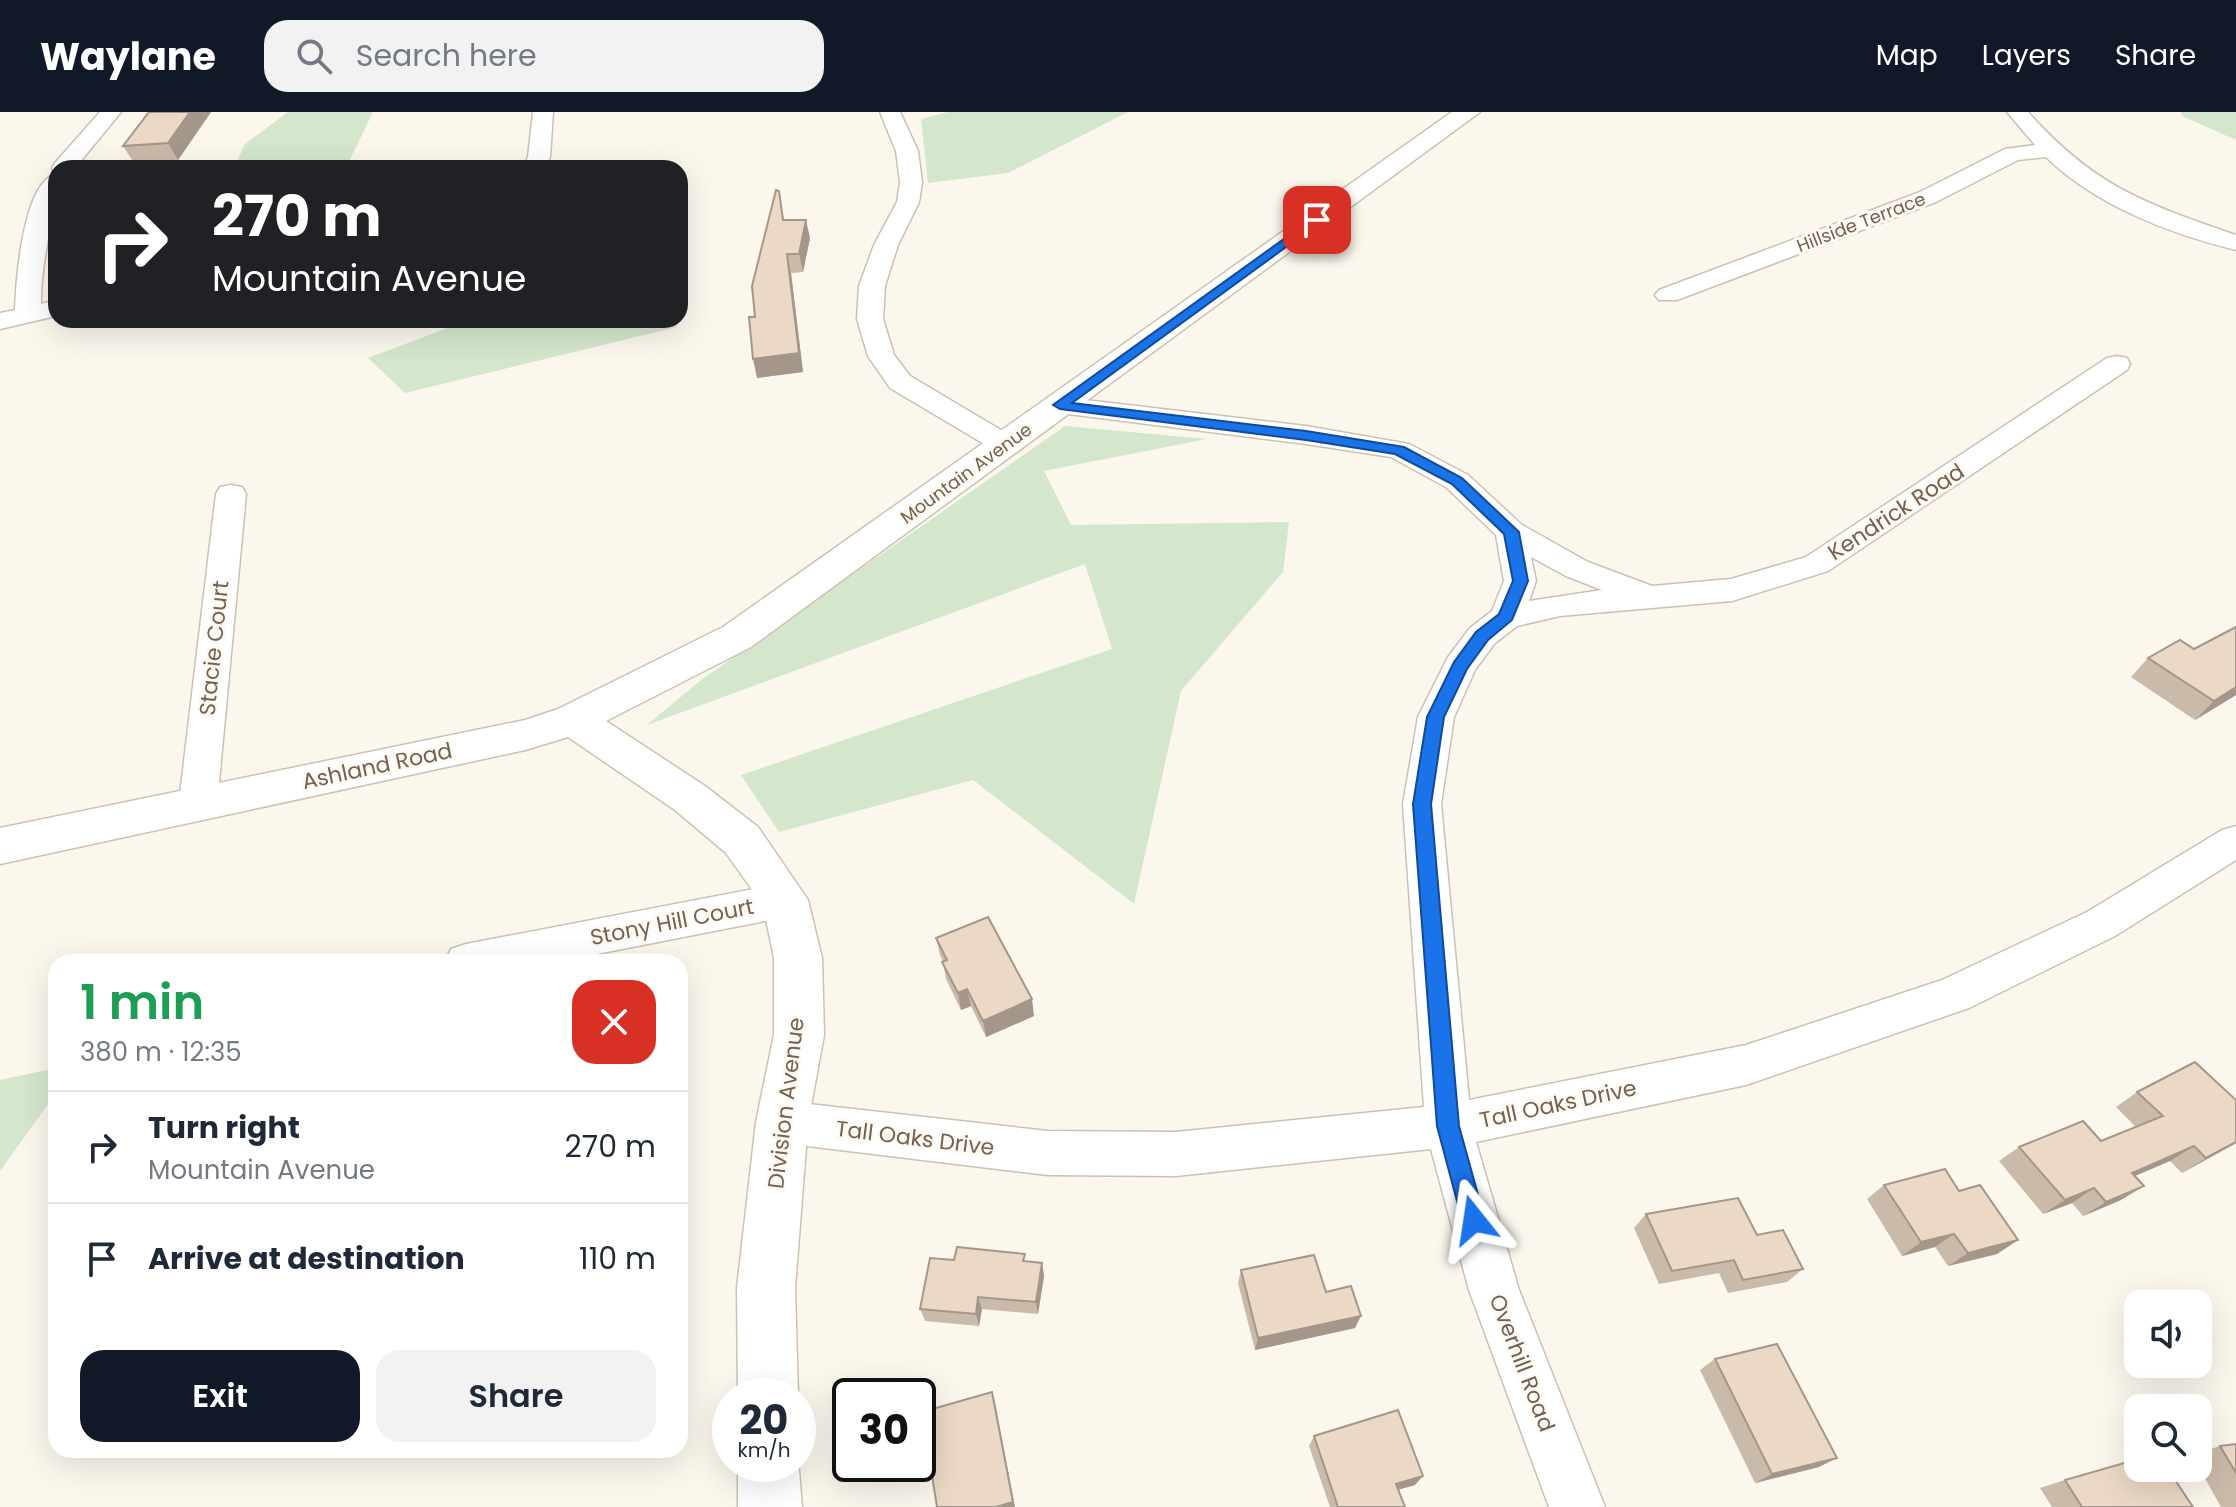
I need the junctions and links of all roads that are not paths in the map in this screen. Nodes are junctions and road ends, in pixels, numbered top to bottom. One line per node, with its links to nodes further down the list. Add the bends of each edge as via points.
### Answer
1 (111, 112): 7 (street)
2 (543, 112): 8 (street)
3 (890, 112): 17 (street, via 907,151 911,182 908,202 872,286 870,319 881,356 900,382)
4 (1468, 112): 16 (main road, Mountain Avenue)
5 (2017, 112): 6 (street)
6 (2052, 150): 10 (street, via 2114,196); 11 (street, Hillside Terrace, via 2013,154 1913,203)
7 (70, 160)
8 (538, 160)
9 (48, 199): 13 (street, via 28,266)
10 (2236, 243)
11 (1668, 295)
12 (48, 310): 13 (street)
13 (28, 314): 14 (street)
14 (0, 321)
15 (2117, 364): 20 (street, Kendrick Road, via 1817,564 1732,590)
16 (1060, 405): 17 (main road, Mountain Avenue); 19 (street, via 1399,450 1457,481)
17 (1006, 445): 22 (main road, Mountain Avenue)
18 (231, 494): 24 (street, Stacie Court)
19 (1511, 532): 20 (street, Kendrick Road, via 1577,569); 21 (street, Overhill Road, via 1520,581)
20 (1650, 595): 21 (street, Kendrick Road)
21 (1506, 617): 30 (street, Overhill Road, via 1482,636 1460,666 1436,717 1422,804)
22 (737, 637): 23 (main road, Ashland Road)
23 (573, 720): 24 (main road, Ashland Road, via 525,735); 27 (main road, Division Avenue, via 690,798 742,840)
24 (198, 803): 26 (main road, Ashland Road)
25 (2236, 841): 30 (street, Tall Oaks Drive, via 2101,924 1954,995 1746,1065)
26 (0, 846)
27 (785, 900): 28 (street, Stony Hill Court); 29 (main road, Division Avenue, via 798,958 799,1035)
28 (507, 954)
29 (782, 1122): 30 (street, Tall Oaks Drive, via 1048,1153 1160,1154); 31 (main road, Division Avenue, via 766,1288)
30 (1448, 1126): 34 (street, Overhill Road, via 1494,1290)
31 (768, 1378)
32 (769, 1482): 33 (main road)
33 (770, 1507)
34 (1577, 1507)

